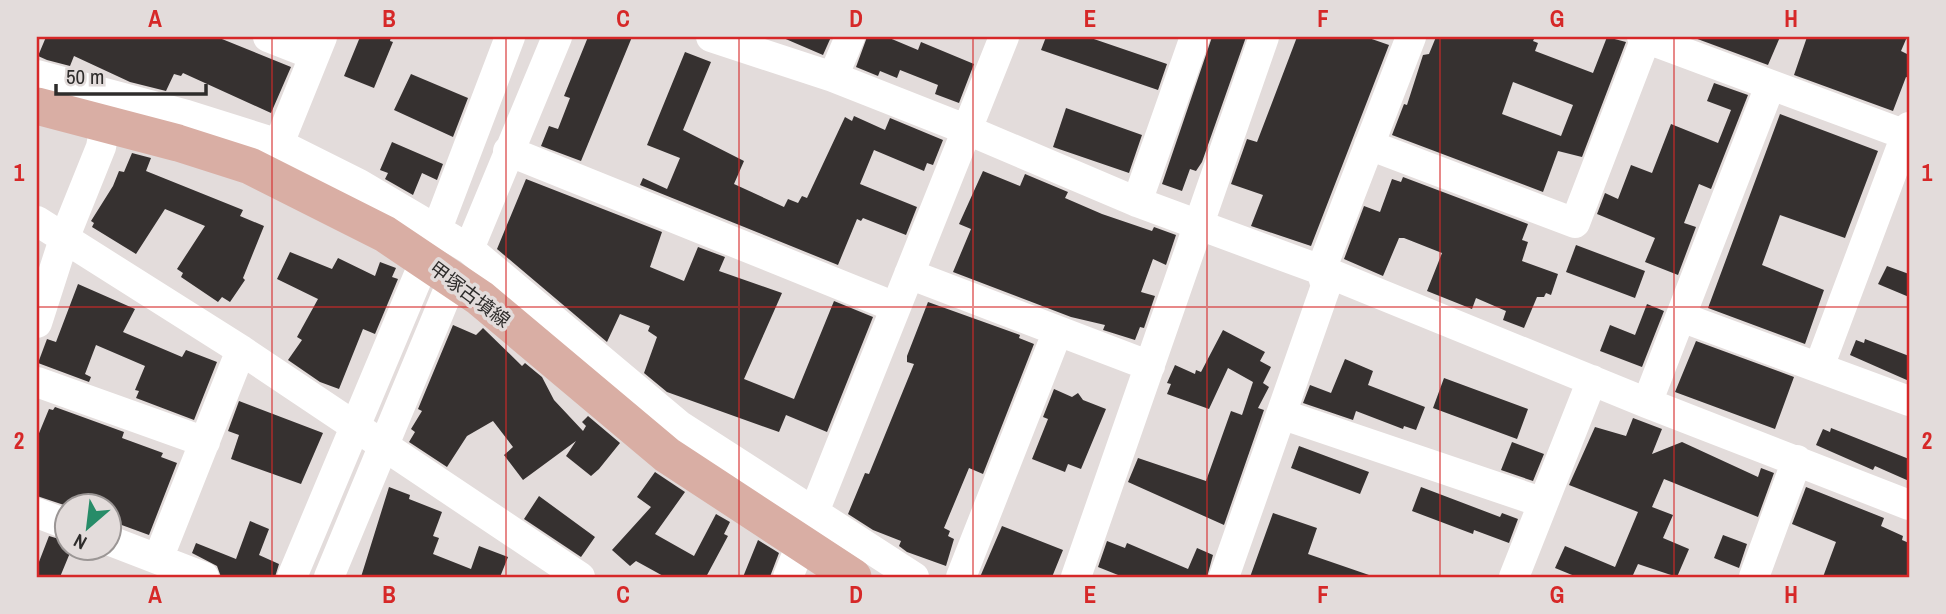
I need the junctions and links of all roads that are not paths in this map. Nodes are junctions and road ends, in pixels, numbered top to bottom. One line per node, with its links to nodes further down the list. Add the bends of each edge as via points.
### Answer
1 (268, 37): 11 (street)
2 (510, 37): 28 (street)
3 (557, 37): 22 (street)
4 (711, 37): 12 (street)
5 (850, 37): 14 (street)
6 (1004, 37): 19 (street)
7 (1195, 37): 24 (street)
8 (1264, 37): 26 (street)
9 (1410, 37): 21 (street)
10 (1644, 37): 15 (street); 21 (street, via 1575,223)
11 (318, 46): 23 (street)
12 (791, 50): 14 (street)
13 (37, 75): 18 (street)
14 (833, 77): 19 (street)
15 (1770, 86): 20 (street); 32 (street)
16 (37, 106): 17 (main road, 甲塚古墳線)
17 (105, 125): 18 (main road, 甲塚古墳線); 27 (street, via 101,147)
18 (183, 128): 23 (main road, 甲塚古墳線)
19 (965, 129): 24 (street); 30 (street)
20 (1908, 131): 37 (street)
21 (1368, 145): 29 (street)
22 (508, 151): 28 (street); 31 (street)
23 (273, 158): 28 (main road, 甲塚古墳線, via 385,234)
24 (1137, 202): 26 (street)
25 (37, 221): 27 (street)
26 (1198, 223): 29 (street); 36 (street)
27 (64, 239): 33 (street); 35 (street)
28 (446, 254): 43 (street); 45 (street); 49 (main road, 甲塚古墳線, via 480,298 547,335 694,453)
29 (1321, 270): 38 (street); 42 (street, via 1326,286)
30 (909, 274): 31 (street); 34 (street)
31 (895, 307): 49 (street)
32 (1681, 317): 37 (street); 41 (street)
33 (37, 323)
34 (1057, 333): 36 (street); 59 (street)
35 (241, 350): 43 (street); 44 (street)
36 (1150, 366): 60 (street)
37 (1819, 367): 40 (street)
38 (1592, 380): 41 (street); 47 (street)
39 (37, 382): 44 (street)
40 (1909, 401)
41 (1647, 403): 46 (street)
42 (1281, 414): 47 (street); 61 (street)
43 (353, 428): 45 (street); 53 (street)
44 (205, 442): 51 (street)
45 (383, 447): 54 (street); 55 (street)
46 (1797, 460): 48 (street); 63 (street)
47 (1541, 502): 62 (street)
48 (1909, 506)
49 (807, 526): 56 (street); 57 (main road, 甲塚古墳線); 58 (street)
50 (122, 546): 51 (street)
51 (158, 559): 52 (street)
52 (204, 577)
53 (292, 577)
54 (329, 577)
55 (580, 577)
56 (788, 577)
57 (853, 577)
58 (914, 577)
59 (961, 577)
60 (1076, 577)
61 (1224, 577)
62 (1514, 577)
63 (1754, 577)

